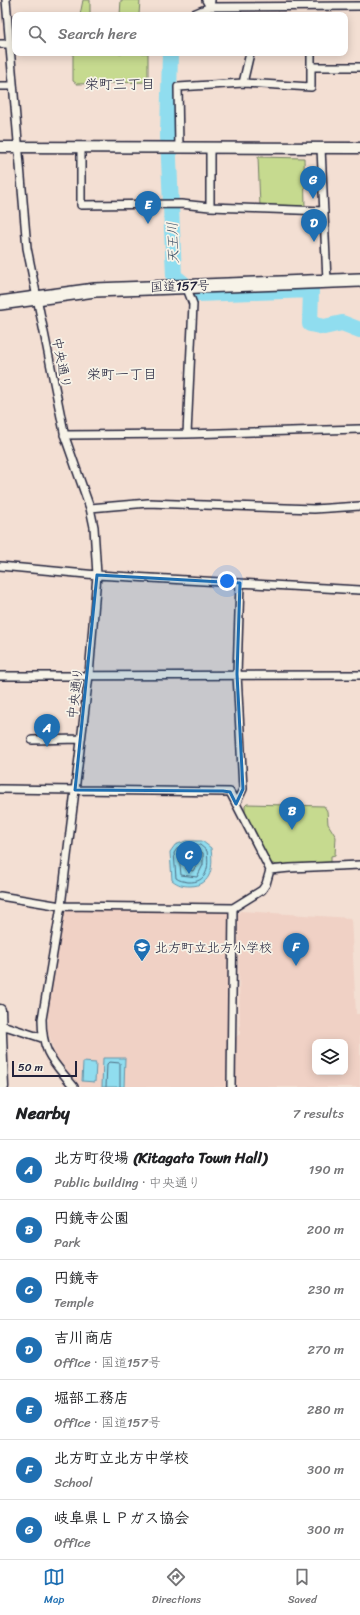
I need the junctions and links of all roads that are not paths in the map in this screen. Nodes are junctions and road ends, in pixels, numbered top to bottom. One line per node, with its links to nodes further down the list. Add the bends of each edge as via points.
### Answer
1 (6, 0): 10 (street, 中央通り)
2 (206, 0): 3 (street)
3 (210, 4): 4 (street); 7 (street)
4 (263, 5): 5 (street)
5 (309, 6): 6 (street); 8 (street)
6 (360, 6)
7 (196, 12)
8 (310, 12)
9 (0, 44): 10 (street)
10 (12, 44)
11 (12, 56): 18 (street, 中央通り)
12 (249, 56): 16 (street)
13 (311, 56): 14 (street)
14 (312, 66): 15 (street); 16 (street, via 311,87)
15 (360, 67)
16 (243, 83): 22 (street, via 178,87)
17 (0, 86): 18 (street)
18 (13, 86): 20 (street, 中央通り)
19 (0, 147): 20 (street)
20 (19, 147): 21 (street); 31 (street, 中央通り, via 27,248)
21 (81, 148): 22 (street); 26 (street, via 81,205 181,204)
22 (179, 148): 23 (street)
23 (210, 148): 24 (street); 26 (street)
24 (321, 148): 25 (street); 27 (street)
25 (360, 148)
26 (210, 207): 27 (street)
27 (324, 211): 29 (street)
28 (360, 280): 29 (highway, 国道157号)
29 (327, 281): 30 (highway, 国道157号)
30 (186, 285): 31 (highway, 国道157号, via 95,290); 34 (street, via 193,304)
31 (36, 297): 32 (highway, 国道157号); 35 (street, 中央通り)
32 (0, 303)
33 (360, 429): 34 (street)
34 (187, 434): 35 (street)
35 (64, 435): 37 (street, 中央通り)
36 (360, 506): 37 (street, via 314,509 148,503)
37 (90, 508): 39 (street, 中央通り)
38 (0, 566): 39 (street)
39 (98, 575): 40 (street); 43 (street, 中央通り)
40 (240, 583): 41 (street); 42 (street)
41 (360, 590)
42 (237, 674): 43 (street); 44 (street); 50 (street, via 243,790)
43 (90, 675): 45 (street); 47 (street, 中央通り)
44 (360, 675)
45 (0, 676)
46 (32, 740): 47 (street)
47 (81, 740): 49 (street, 中央通り)
48 (0, 789): 49 (street)
49 (75, 790): 50 (street, via 223,791 230,792); 54 (street, 中央通り)
50 (236, 804): 52 (street)
51 (360, 865): 52 (street)
52 (270, 870): 55 (street, via 262,890)
53 (0, 896): 54 (street)
54 (61, 906): 55 (street); 58 (street, 中央通り, via 44,999)
55 (233, 908): 61 (street)
56 (0, 1010): 57 (street)
57 (2, 1026): 58 (street); 59 (street)
58 (42, 1038): 60 (street, 中央通り, via 49,1056)
59 (3, 1087)
60 (74, 1087)
61 (231, 1087)

